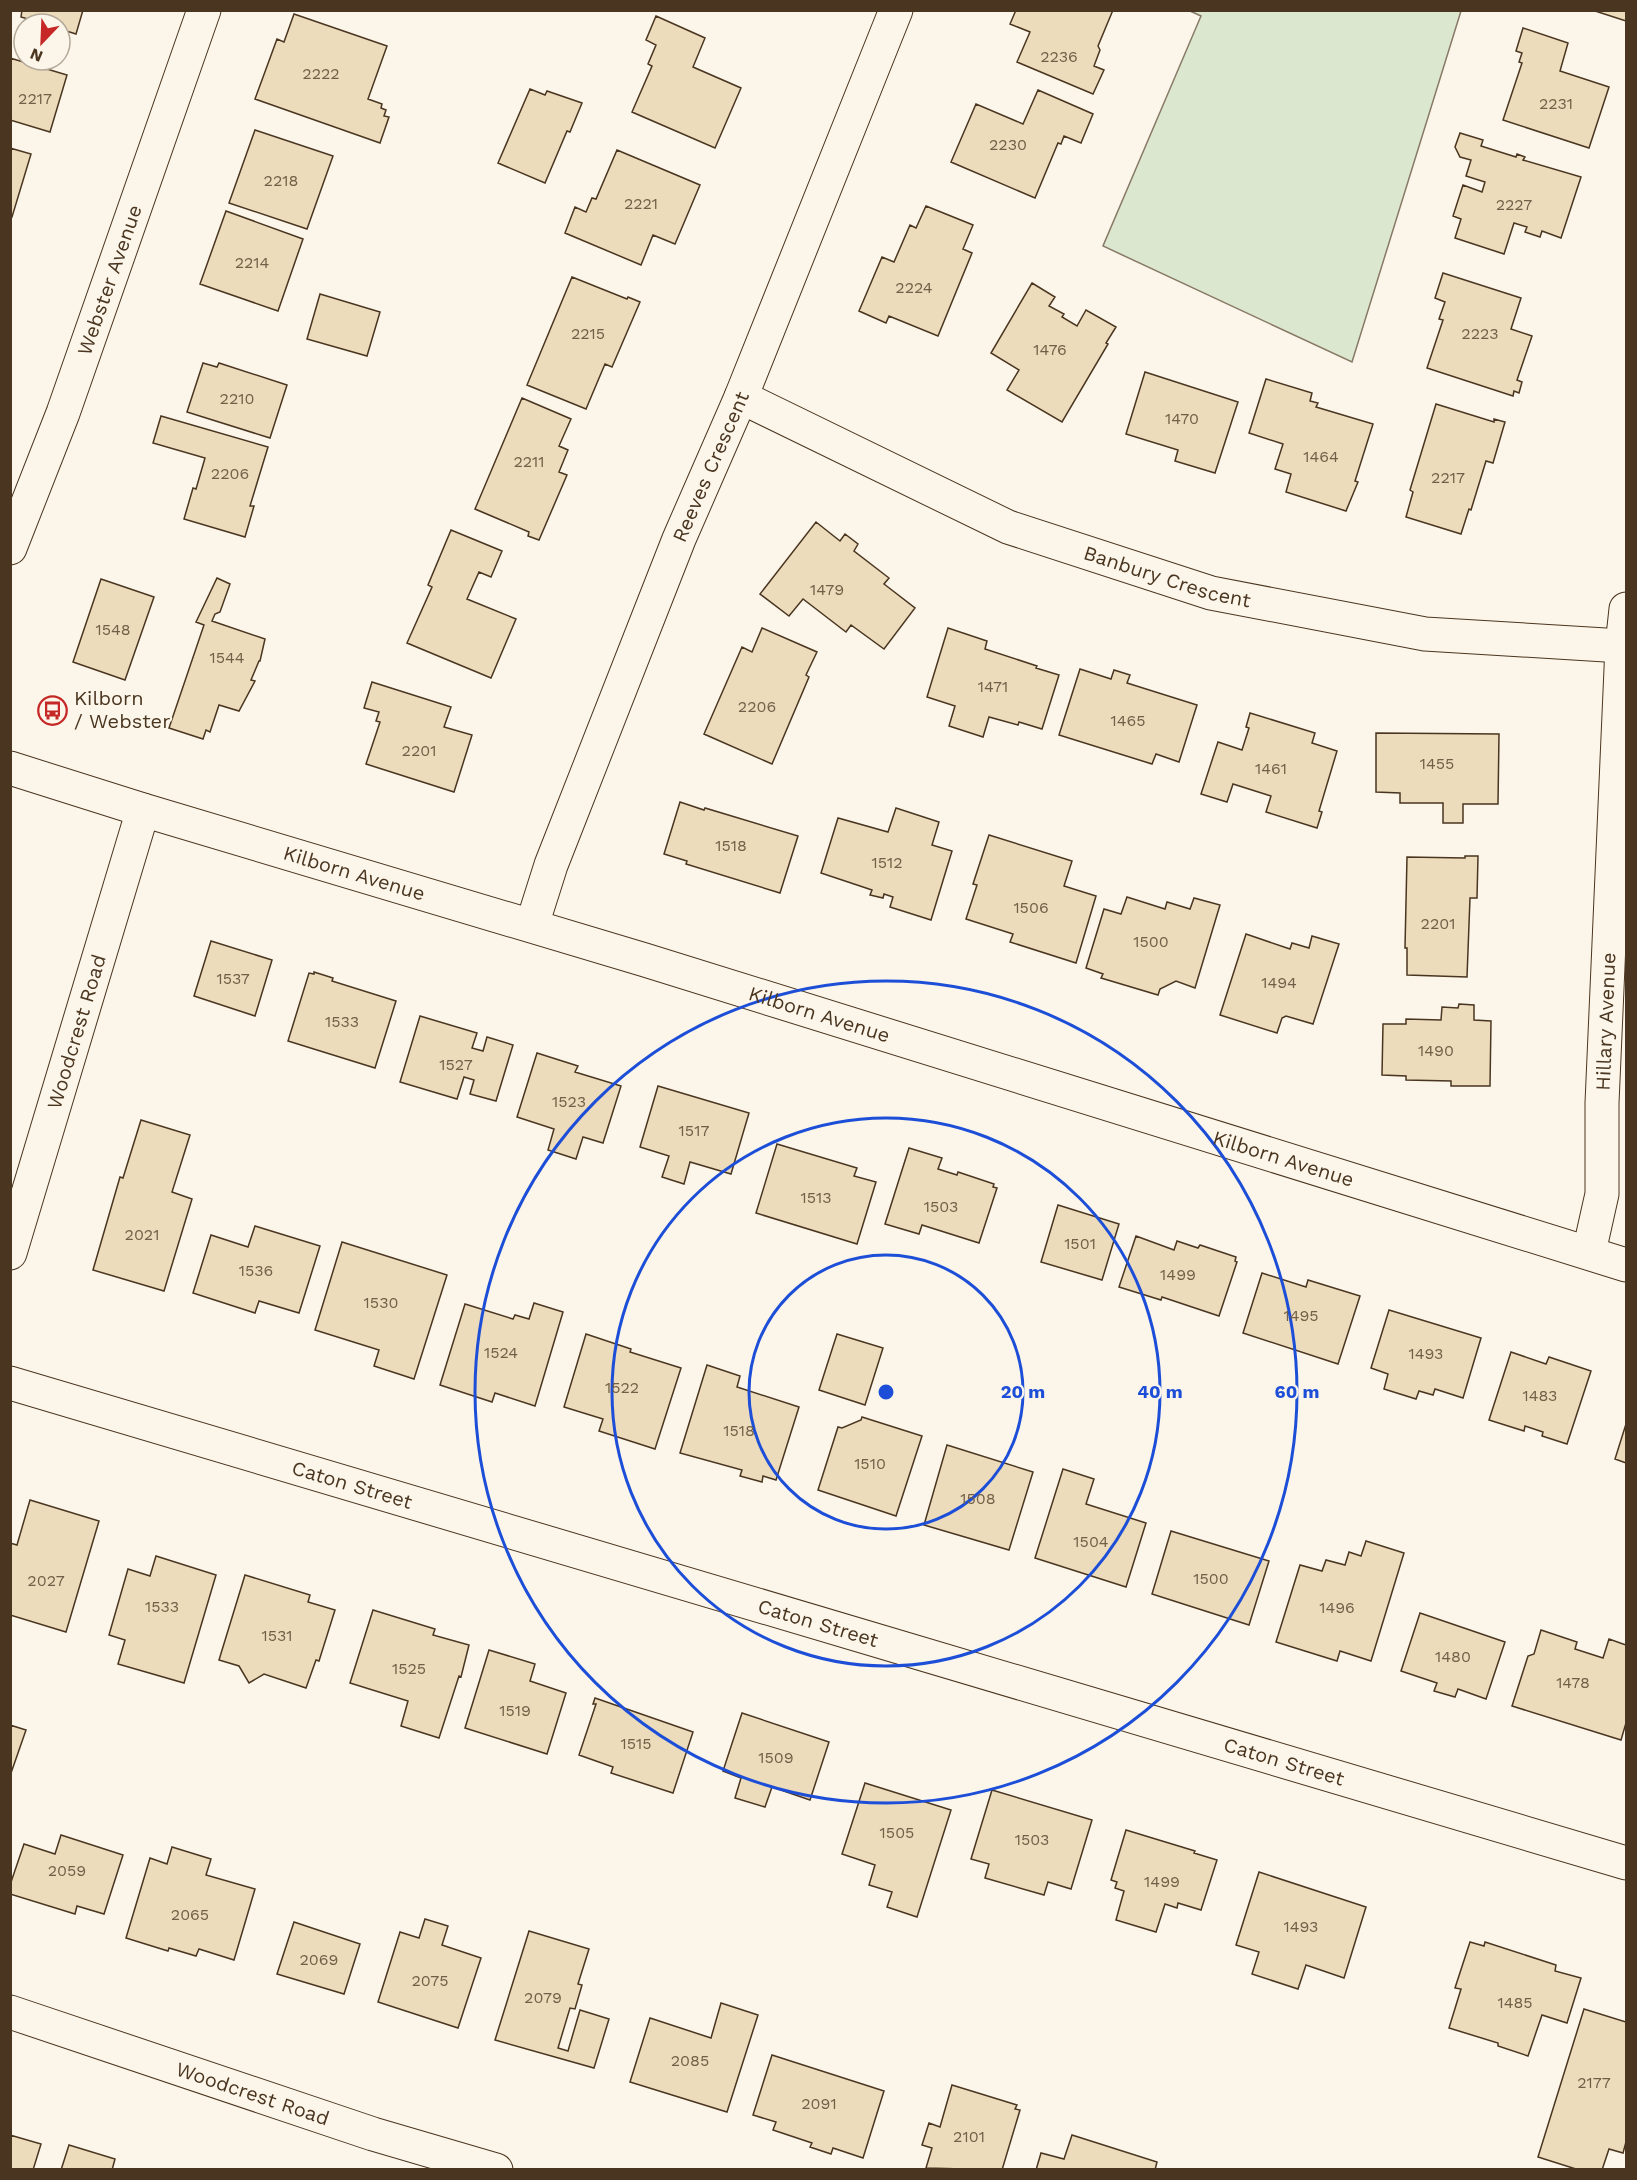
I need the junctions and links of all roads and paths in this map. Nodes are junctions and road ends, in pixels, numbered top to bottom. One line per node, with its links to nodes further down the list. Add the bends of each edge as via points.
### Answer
1 (204, 10): 4 (street, Webster Avenue, via 63,414)
2 (896, 10): 3 (street, Reeves Crescent)
3 (741, 397): 6 (street, Banbury Crescent, via 1008,527 1211,593 1425,634); 9 (street, Reeves Crescent, via 674,550 551,865)
4 (10, 548)
5 (1626, 609): 6 (street, Hillary Avenue)
6 (1622, 646): 10 (street, Hillary Avenue, via 1602,1103 1602,1194)
7 (10, 768): 8 (street, Kilborn Avenue)
8 (143, 810): 9 (street, Kilborn Avenue); 11 (street, Woodcrest Road)
9 (532, 925): 10 (street, Kilborn Avenue)
10 (1589, 1252): 12 (street, Kilborn Avenue)
11 (10, 1253)
12 (1626, 1265)
13 (10, 1383): 14 (street, Caton Street)
14 (1626, 1863)
15 (10, 2012): 16 (street, Woodcrest Road, via 373,2134)
16 (496, 2169)

